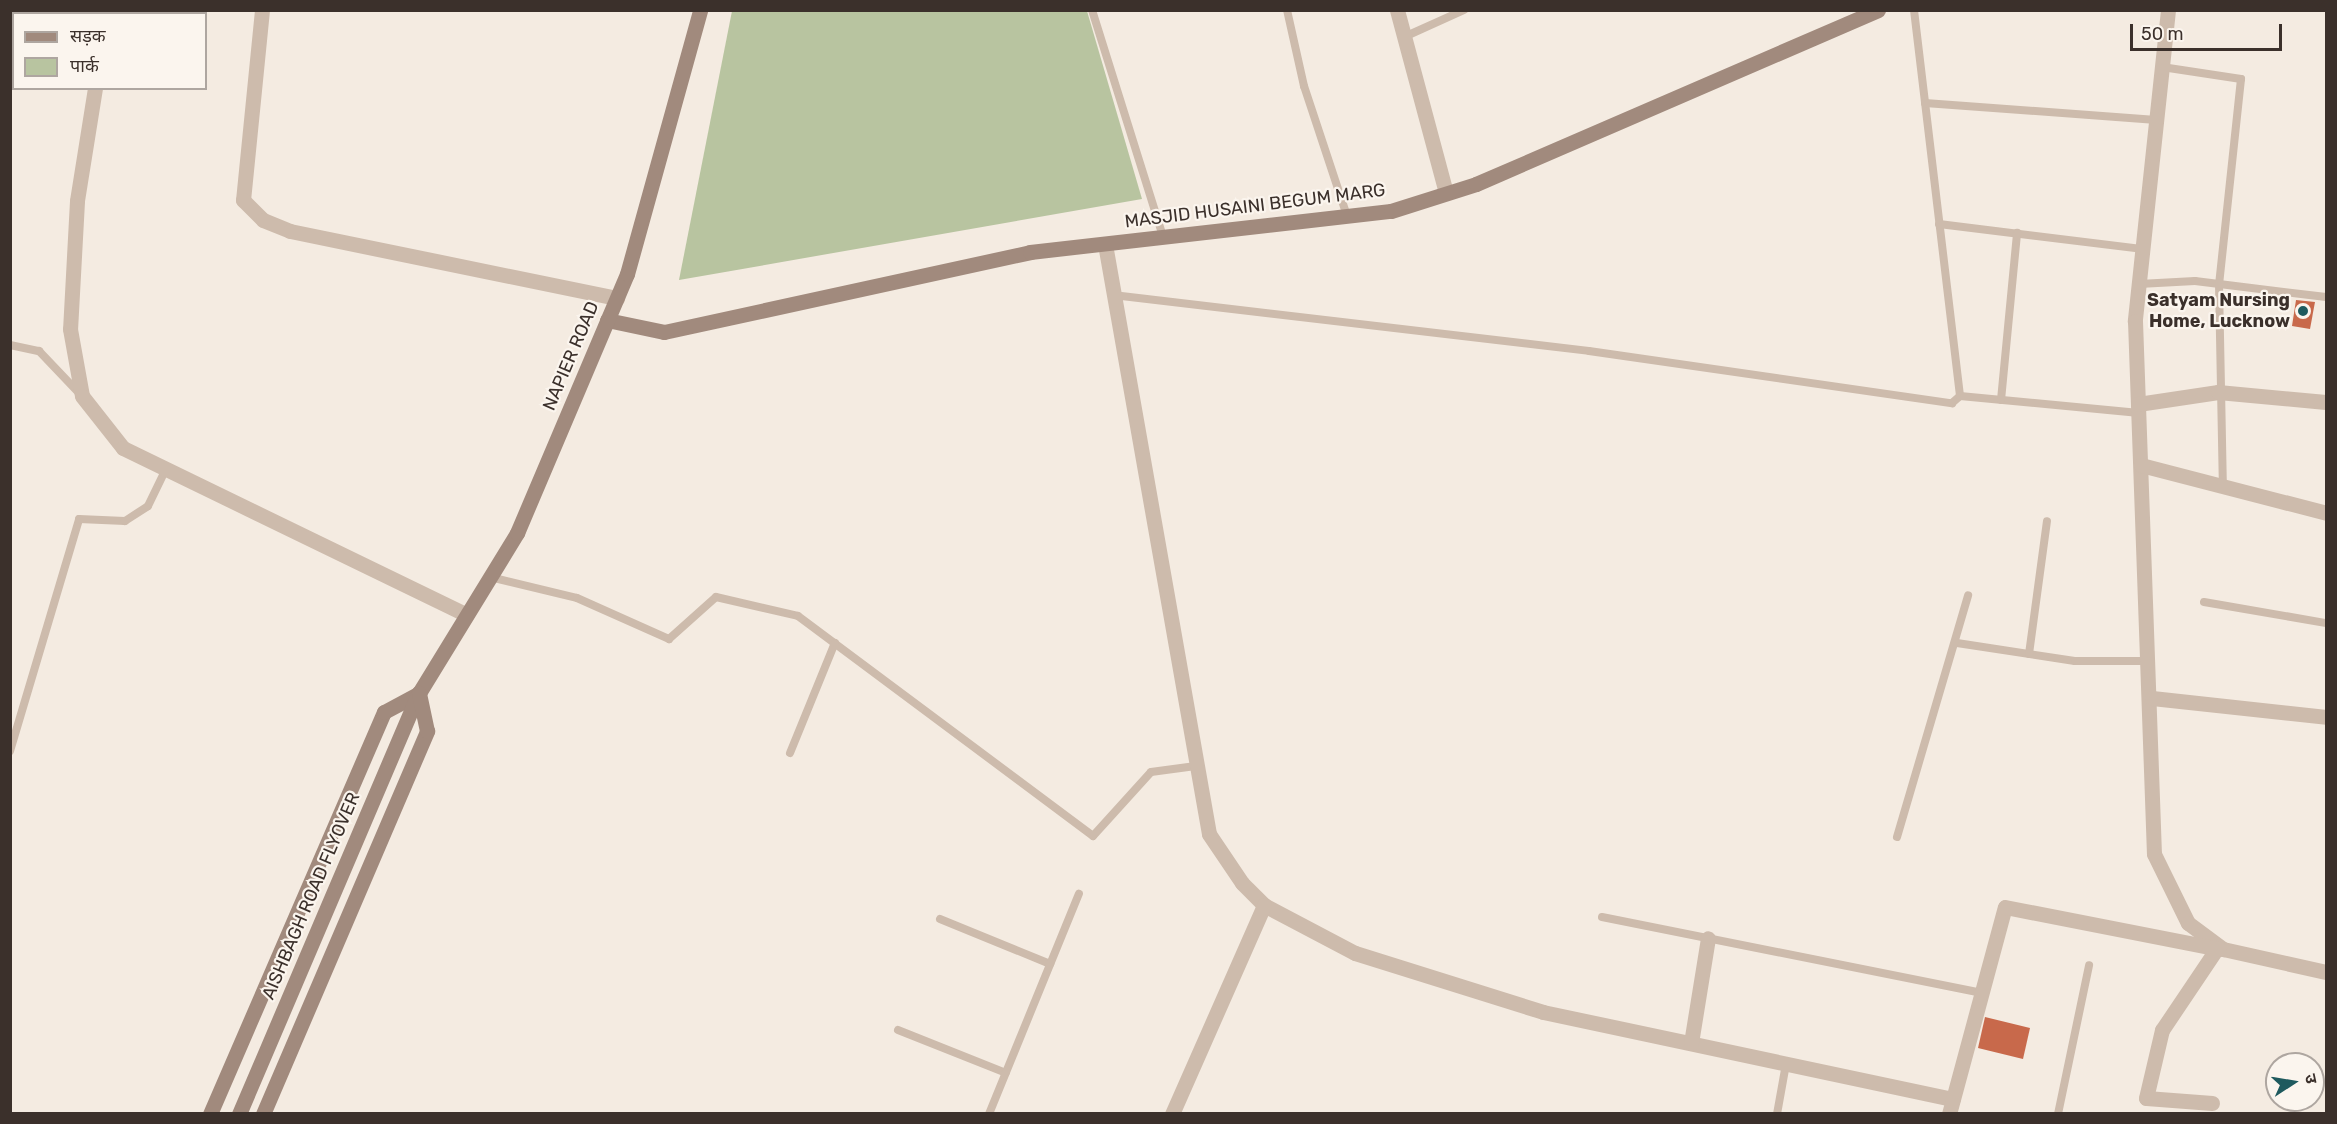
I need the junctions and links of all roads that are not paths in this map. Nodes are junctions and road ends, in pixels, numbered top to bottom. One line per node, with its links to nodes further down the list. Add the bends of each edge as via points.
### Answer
1 (262, 10): 26 (street, via 243,200 263,220 291,231)
2 (700, 10): 26 (street, NAPIER ROAD)
3 (1092, 10): 19 (lane)
4 (1287, 10): 16 (lane, via 1304,86)
5 (1397, 10): 10 (street)
6 (1464, 10): 10 (lane)
7 (1878, 10): 15 (street, MASJID HUSAINI BEGUM MARG)
8 (1914, 10): 13 (lane)
9 (2168, 10): 11 (street)
10 (1404, 37): 15 (street)
11 (2162, 67): 14 (street); 23 (lane, via 2241,80)
12 (95, 90): 30 (street, via 77,201 70,329)
13 (1925, 103): 14 (lane); 17 (lane)
14 (2156, 120): 21 (street)
15 (1446, 193): 16 (street, MASJID HUSAINI BEGUM MARG, via 1390,211)
16 (1347, 216): 19 (street, MASJID HUSAINI BEGUM MARG)
17 (1939, 224): 18 (lane); 31 (lane)
18 (2017, 233): 21 (lane); 32 (lane)
19 (1163, 237): 20 (street, MASJID HUSAINI BEGUM MARG)
20 (1105, 243): 24 (street); 27 (street, MASJID HUSAINI BEGUM MARG, via 1030,252 762,306 664,332)
21 (2143, 249): 22 (street)
22 (2139, 284): 23 (lane); 34 (street)
23 (2219, 284): 25 (lane); 29 (lane)
24 (1113, 295): 31 (lane, via 1589,351 1952,403); 54 (street)
25 (2326, 297)
26 (617, 298): 27 (street, NAPIER ROAD)
27 (607, 320): 40 (street, NAPIER ROAD, via 517,533)
28 (10, 345): 30 (lane, via 39,351)
29 (2218, 392): 33 (street); 34 (street); 37 (lane)
30 (82, 396): 36 (street, via 123,448)
31 (1960, 396): 32 (lane)
32 (2001, 400): 34 (lane)
33 (2326, 402)
34 (2139, 409): 35 (street)
35 (2141, 465): 37 (street); 48 (street)
36 (166, 470): 43 (street); 52 (lane, via 148,506 125,521 79,519)
37 (2223, 486): 38 (street)
38 (2326, 513)
39 (2047, 521): 47 (lane)
40 (490, 577): 43 (street, NAPIER ROAD); 45 (lane, via 577,598 669,639 716,597 798,616)
41 (1968, 595): 46 (lane)
42 (2204, 602): 44 (lane)
43 (467, 615): 49 (street, NAPIER ROAD)
44 (2326, 624)
45 (835, 643): 53 (lane); 54 (lane, via 1093,836 1151,772)
46 (1958, 643): 47 (lane); 55 (lane)
47 (2029, 654): 48 (lane, via 2074,661)
48 (2150, 661): 50 (street)
49 (419, 693): 72 (street, via 384,712); 73 (street, AISHBAGH ROAD FLYOVER); 74 (street, via 427,731)
50 (2152, 698): 51 (street); 61 (street, via 2154,854 2188,923)
51 (2326, 717)
52 (10, 751)
53 (790, 753)
54 (1196, 766): 57 (street, via 1209,834)
55 (1897, 837)
56 (1079, 894): 62 (lane)
57 (1264, 905): 67 (street, via 1354,953 1543,1012); 76 (street)
58 (1602, 917): 60 (lane)
59 (940, 919): 62 (lane)
60 (1708, 938): 65 (lane); 67 (street)
61 (2220, 949): 64 (street); 65 (street, via 2005,907); 70 (street, via 2162,1030 2146,1098)
62 (1050, 964): 69 (lane)
63 (2088, 965): 78 (lane)
64 (2326, 972)
65 (1984, 993): 71 (street)
66 (898, 1030): 69 (lane)
67 (1691, 1043): 68 (street)
68 (1786, 1064): 71 (street); 77 (lane)
69 (1006, 1073): 75 (lane)
70 (2212, 1103)
71 (1951, 1106)
72 (210, 1113)
73 (238, 1113)
74 (263, 1113)
75 (989, 1113)
76 (1172, 1113)
77 (1777, 1113)
78 (2058, 1113)

